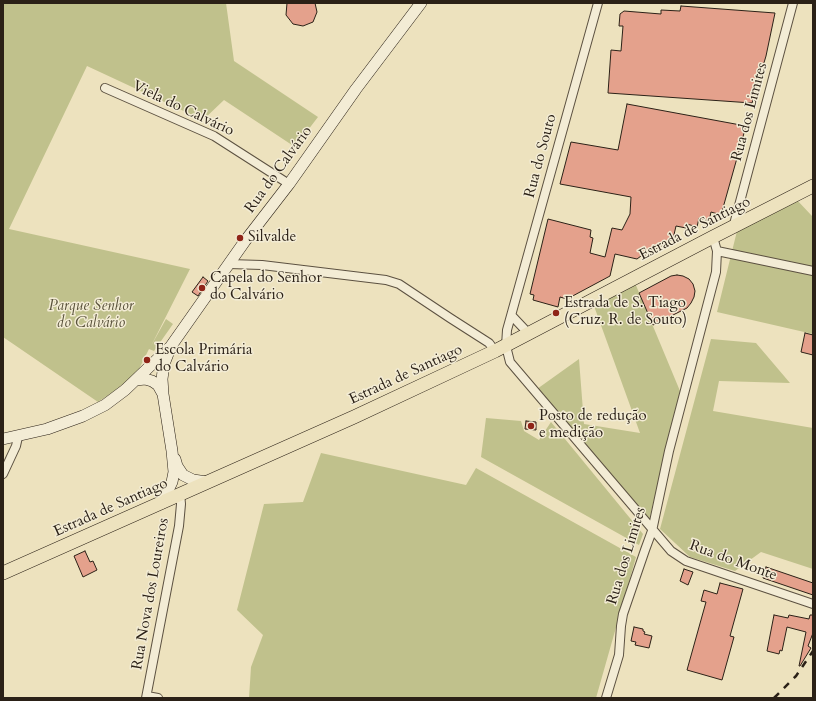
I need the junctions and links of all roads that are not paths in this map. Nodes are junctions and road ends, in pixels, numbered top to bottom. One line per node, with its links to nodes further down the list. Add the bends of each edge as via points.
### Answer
1 (420, 3): 5 (main road, Rua do Calvário)
2 (598, 3): 12 (street, Rua do Souto)
3 (793, 3): 7 (street, Rua dos Limites)
4 (105, 88): 5 (street, Viela do Calvário, via 214,136)
5 (289, 184): 10 (main road, Rua do Calvário)
6 (813, 186): 7 (main road, Estrada de Santiago)
7 (733, 228): 8 (main road, Estrada de Santiago)
8 (713, 237): 9 (street, Rua dos Limites); 13 (main road, Estrada de Santiago)
9 (717, 251): 11 (street); 25 (street, Rua dos Limites, via 716,272 669,451)
10 (229, 264): 14 (main road, Rua do Calvário); 15 (street, via 262,265 386,280 399,284)
11 (813, 271)
12 (512, 316): 13 (street); 15 (street, Rua do Souto)
13 (529, 334): 15 (main road, Estrada de Santiago)
14 (171, 346): 16 (main road); 17 (main road, Rua do Calvário, via 164,364)
15 (501, 349): 22 (main road, Estrada de Santiago); 25 (street, Rua do Monte)
16 (136, 380): 17 (main road, via 152,381); 18 (main road, via 105,405 83,416)
17 (163, 394): 21 (main road, Rua do Calvário)
18 (18, 437): 19 (main road); 20 (street)
19 (3, 439)
20 (3, 474)
21 (178, 474): 22 (main road); 23 (main road, via 185,484); 24 (main road)
22 (207, 482): 23 (main road, Estrada de Santiago)
23 (180, 494): 24 (main road, Estrada de Santiago); 28 (street, Rua Nova dos Loureiros, via 179,526)
24 (162, 503): 26 (main road, Estrada de Santiago)
25 (652, 531): 27 (street, Rua do Monte, via 671,551 686,561); 30 (street, Rua dos Limites, via 624,614 619,655)
26 (3, 573)
27 (813, 604)
28 (146, 697): 29 (street)
29 (158, 698)
30 (606, 698)

